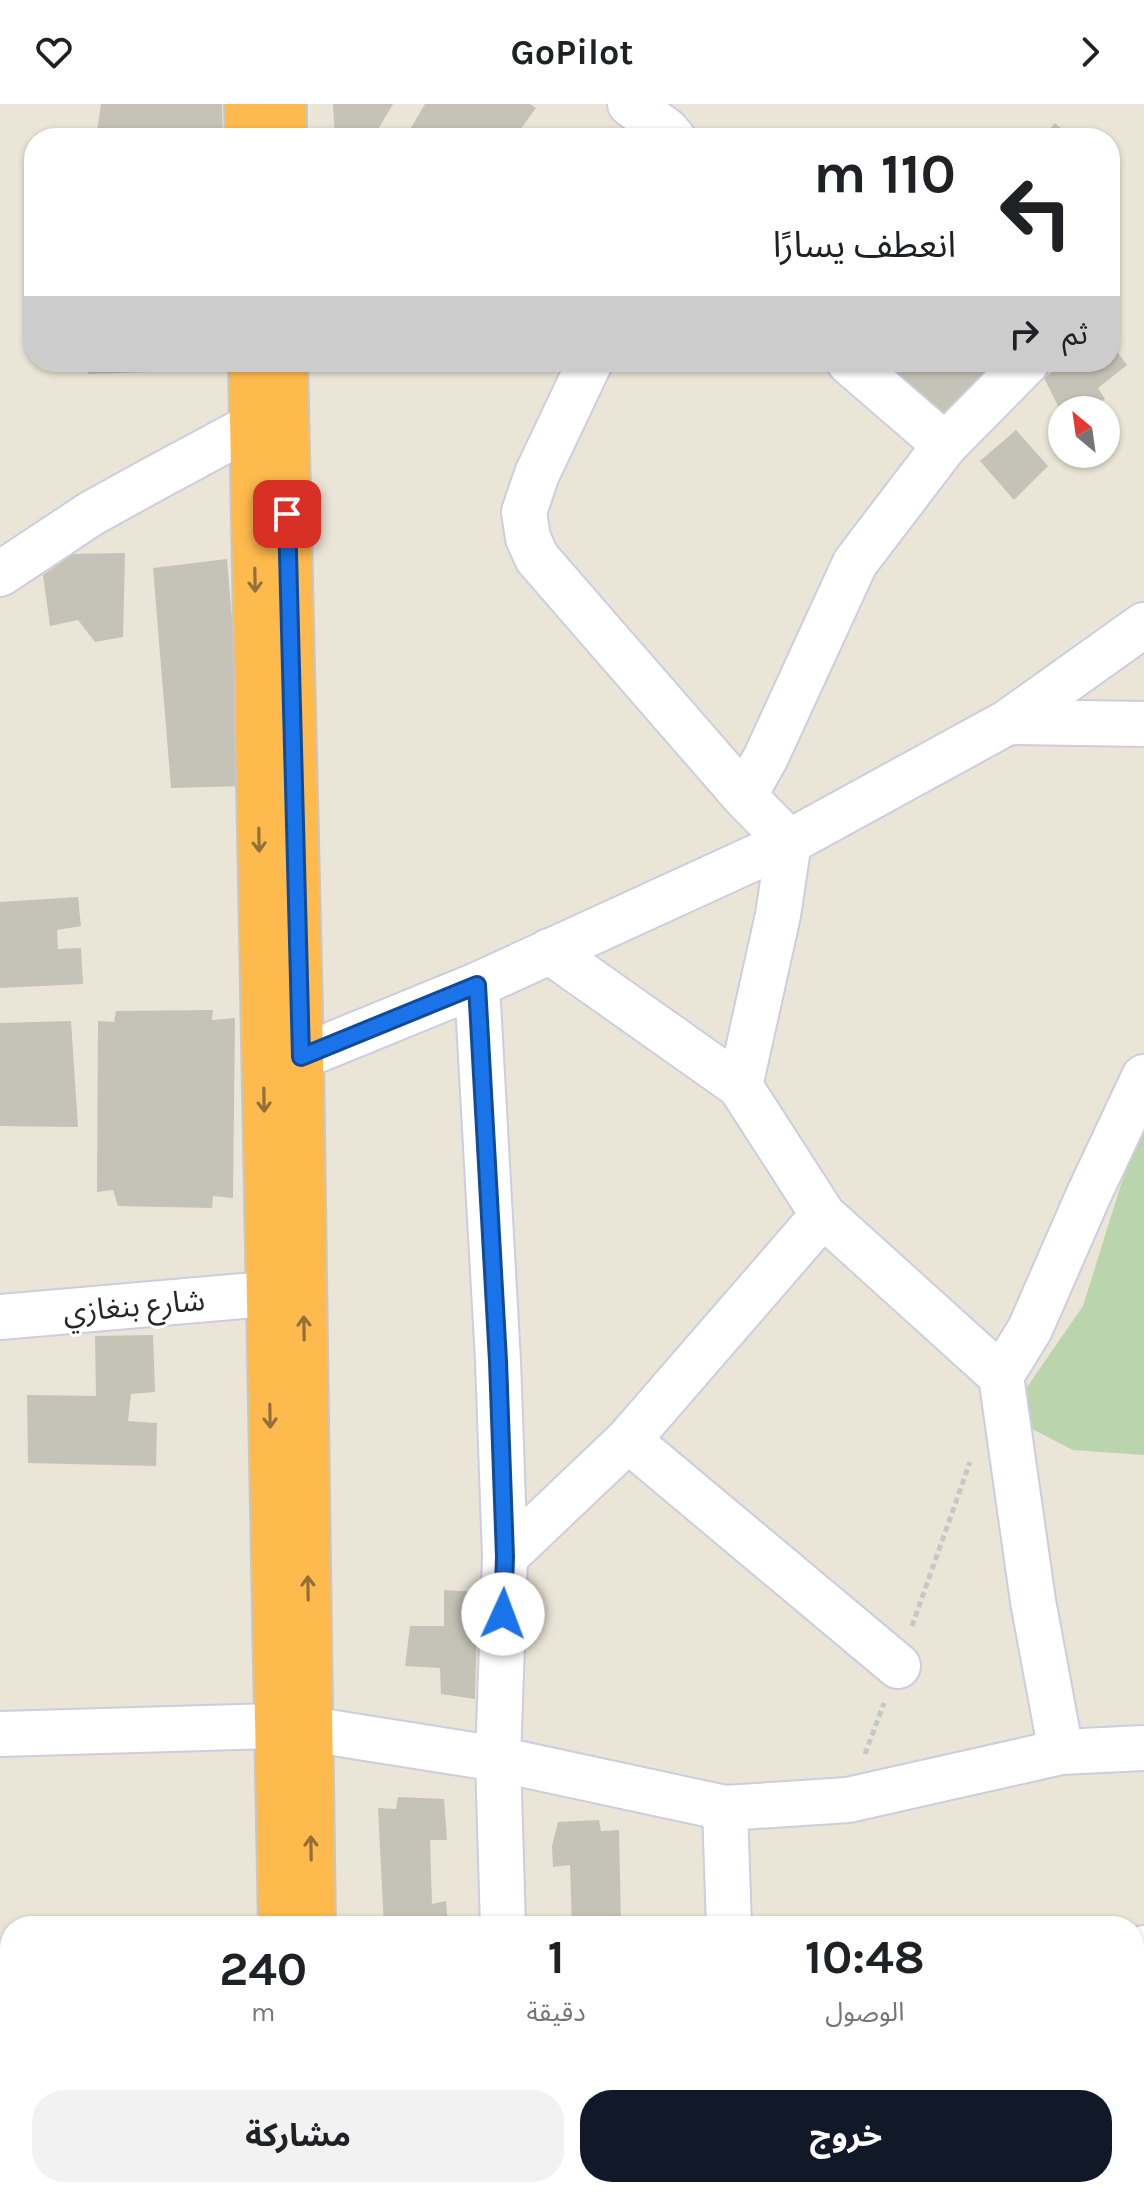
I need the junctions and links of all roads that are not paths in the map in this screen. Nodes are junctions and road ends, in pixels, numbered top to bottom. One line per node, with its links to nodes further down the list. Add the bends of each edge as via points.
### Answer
1 (247, 104): 4 (highway)
2 (284, 104): 5 (highway)
3 (630, 104): 6 (street)
4 (248, 128)
5 (284, 128)
6 (663, 128)
7 (254, 372): 12 (highway)
8 (282, 372): 12 (highway)
9 (585, 372): 18 (street, via 528,499 528,538 537,558)
10 (861, 372): 13 (street)
11 (1017, 372): 13 (street)
12 (268, 422): 14 (street, via 92,513); 22 (highway); 26 (highway, one-way to 26)
13 (945, 445): 18 (street, via 855,563)
14 (0, 574)
15 (1144, 625): 16 (street)
16 (1008, 722): 17 (street); 19 (street)
17 (1144, 724)
18 (744, 796): 19 (street)
19 (789, 842): 20 (street); 24 (street, via 776,929)
20 (549, 951): 21 (street); 24 (street)
21 (477, 985): 22 (street); 30 (street)
22 (301, 1057): 32 (highway, one-way to 22)
23 (1144, 1077): 28 (street, via 1030,1329)
24 (740, 1086): 25 (street)
25 (823, 1215): 28 (street); 29 (street)
26 (267, 1294): 27 (street, شارع بنغازي); 32 (highway, one-way to 32)
27 (4, 1324)
28 (1001, 1376): 35 (street)
29 (628, 1440): 30 (street); 31 (street)
30 (505, 1557): 36 (street)
31 (898, 1666)
32 (293, 1728): 33 (street); 36 (street); 38 (highway); 39 (highway, one-way to 32)
33 (0, 1734)
34 (1144, 1748): 35 (street)
35 (1061, 1752): 37 (street, via 848,1800)
36 (498, 1759): 37 (street); 40 (street)
37 (725, 1808): 41 (street)
38 (282, 1916)
39 (312, 1916)
40 (503, 1916)
41 (729, 1916)

